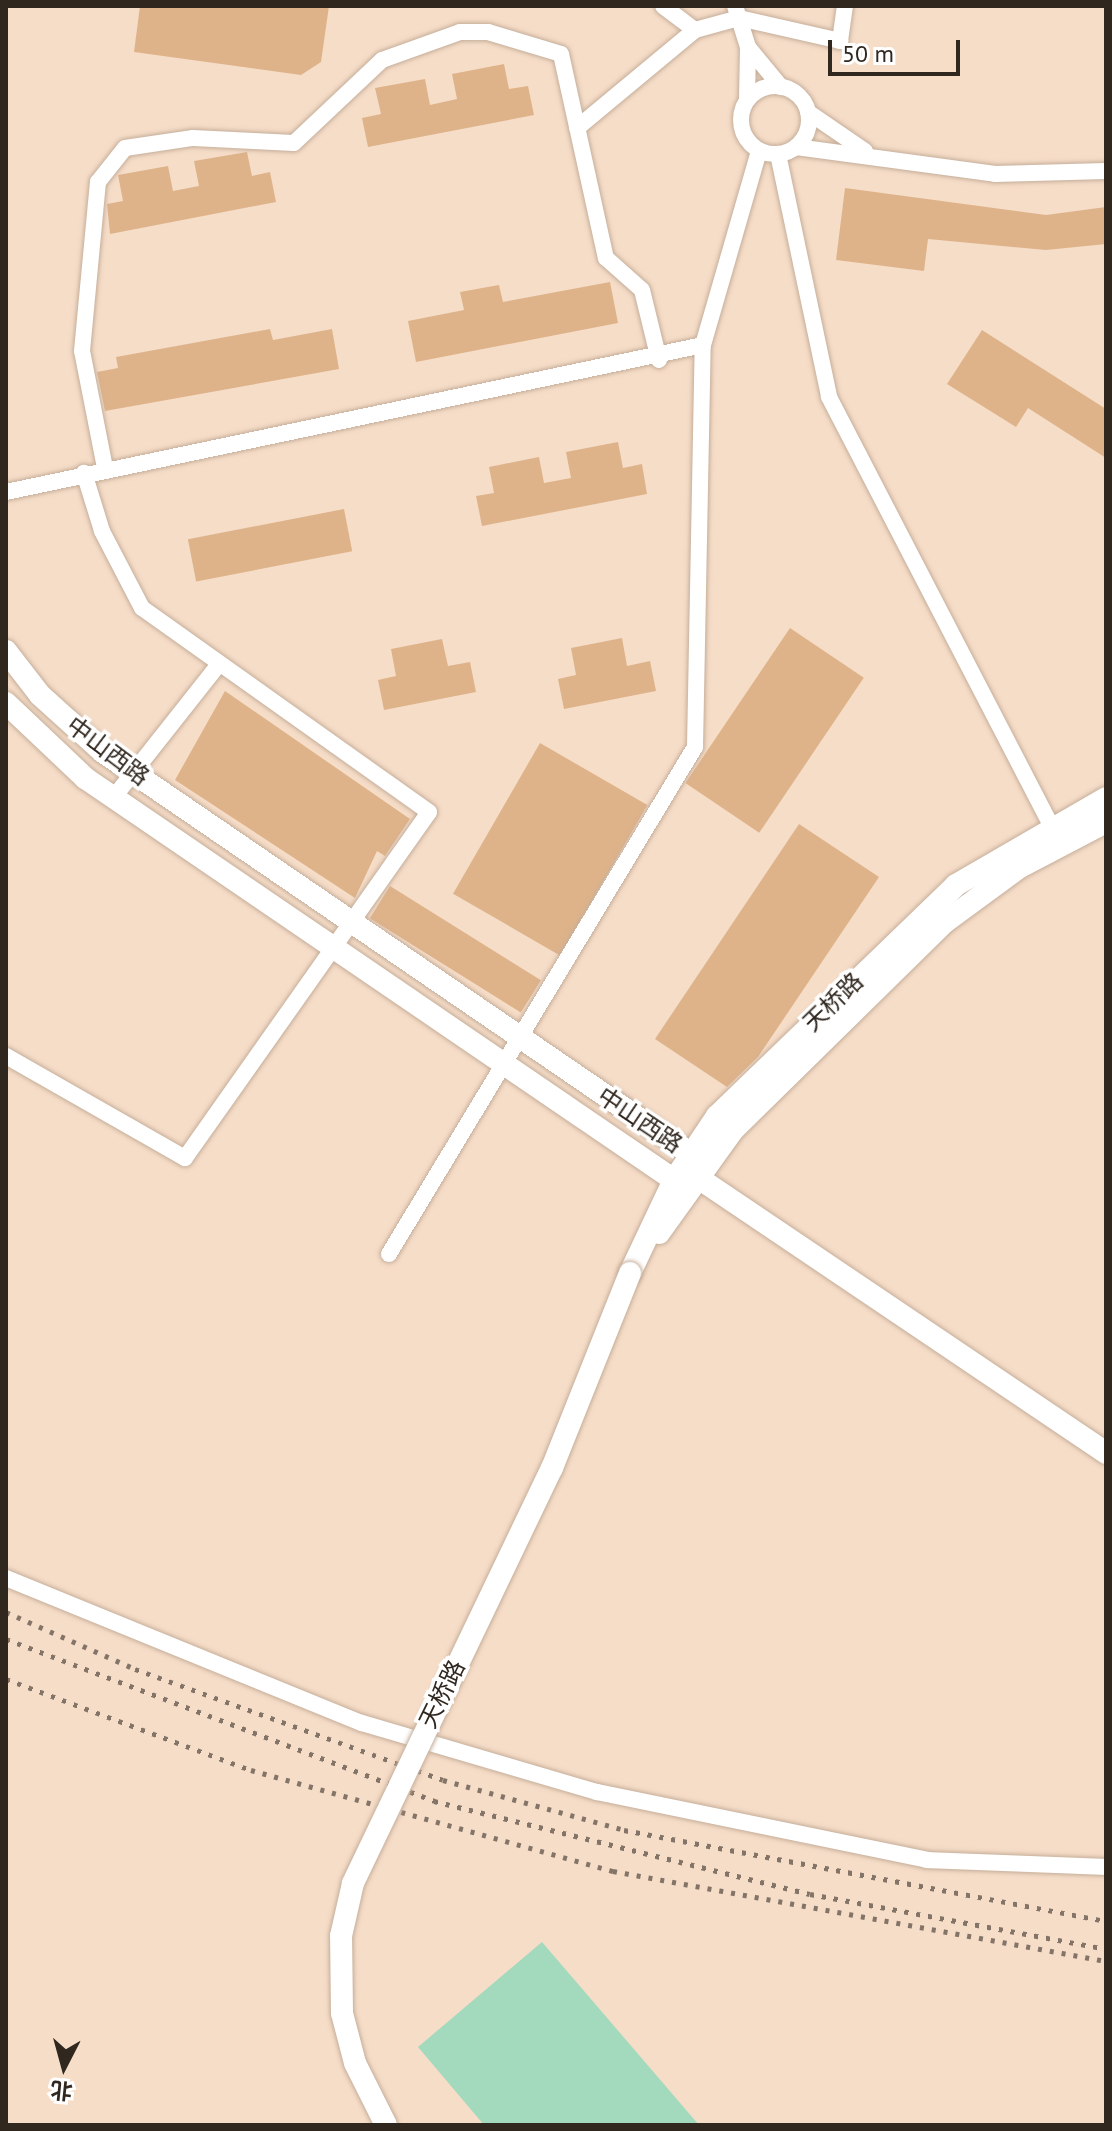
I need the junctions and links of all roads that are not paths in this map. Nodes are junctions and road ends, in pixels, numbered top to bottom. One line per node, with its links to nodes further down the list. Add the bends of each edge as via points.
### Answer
1 (663, 6): 4 (street)
2 (845, 6): 3 (street, via 840,41)
3 (737, 12): 4 (street); 5 (street)
4 (695, 30): 9 (street)
5 (748, 47): 6 (street); 7 (street)
6 (781, 87): 7 (street); 8 (street)
7 (747, 100): 11 (street, via 742,128)
8 (808, 112): 10 (street); 12 (street)
9 (577, 128): 16 (street, via 606,258 642,290); 17 (street, via 561,54 488,32 460,32 382,60 294,143 193,138 125,148 98,182 82,351)
10 (796, 147): 12 (street); 13 (street)
11 (759, 151): 13 (street); 15 (street)
12 (866, 152): 14 (street, via 995,174)
13 (778, 154): 27 (street, via 829,397)
14 (1106, 171)
15 (703, 345): 16 (street); 30 (street, via 695,747)
16 (659, 360): 17 (street)
17 (105, 468): 18 (street)
18 (84, 473): 19 (street); 21 (street, via 102,531 142,608)
19 (6, 492)
20 (6, 651): 23 (main road, 中山西路, via 70,725)
21 (219, 664): 23 (street); 28 (street, via 429,812)
22 (6, 703): 24 (main road, 中山西路, via 49,749)
23 (133, 772): 24 (street); 28 (main road, 中山西路)
24 (114, 797): 29 (main road, 中山西路)
25 (1106, 798): 27 (main road, 天桥路)
26 (1106, 822): 27 (main road, 天桥路)
27 (1057, 835): 33 (main road, 天桥路, via 931,906 717,1116); 34 (main road, 天桥路, via 945,922 733,1130)
28 (351, 922): 29 (street); 30 (main road, 中山西路)
29 (333, 947): 31 (street, via 185,1158); 32 (main road, 中山西路)
30 (520, 1037): 32 (street); 33 (main road, 中山西路)
31 (6, 1056)
32 (504, 1064): 35 (main road, 中山西路); 36 (street)
33 (691, 1154): 34 (main road, 中山西路); 35 (main road, 天桥路)
34 (700, 1179): 35 (main road, 中山西路); 37 (main road, 天桥路); 38 (main road)
35 (674, 1180): 37 (main road, 天桥路)
36 (389, 1254)
37 (630, 1273): 41 (main road, 天桥路, bridge, via 552,1468 349,1896 339,1962 342,2013 355,2063)
38 (1106, 1453)
39 (6, 1578): 40 (street, via 362,1723 597,1792 927,1860)
40 (1106, 1867)
41 (386, 2125)

